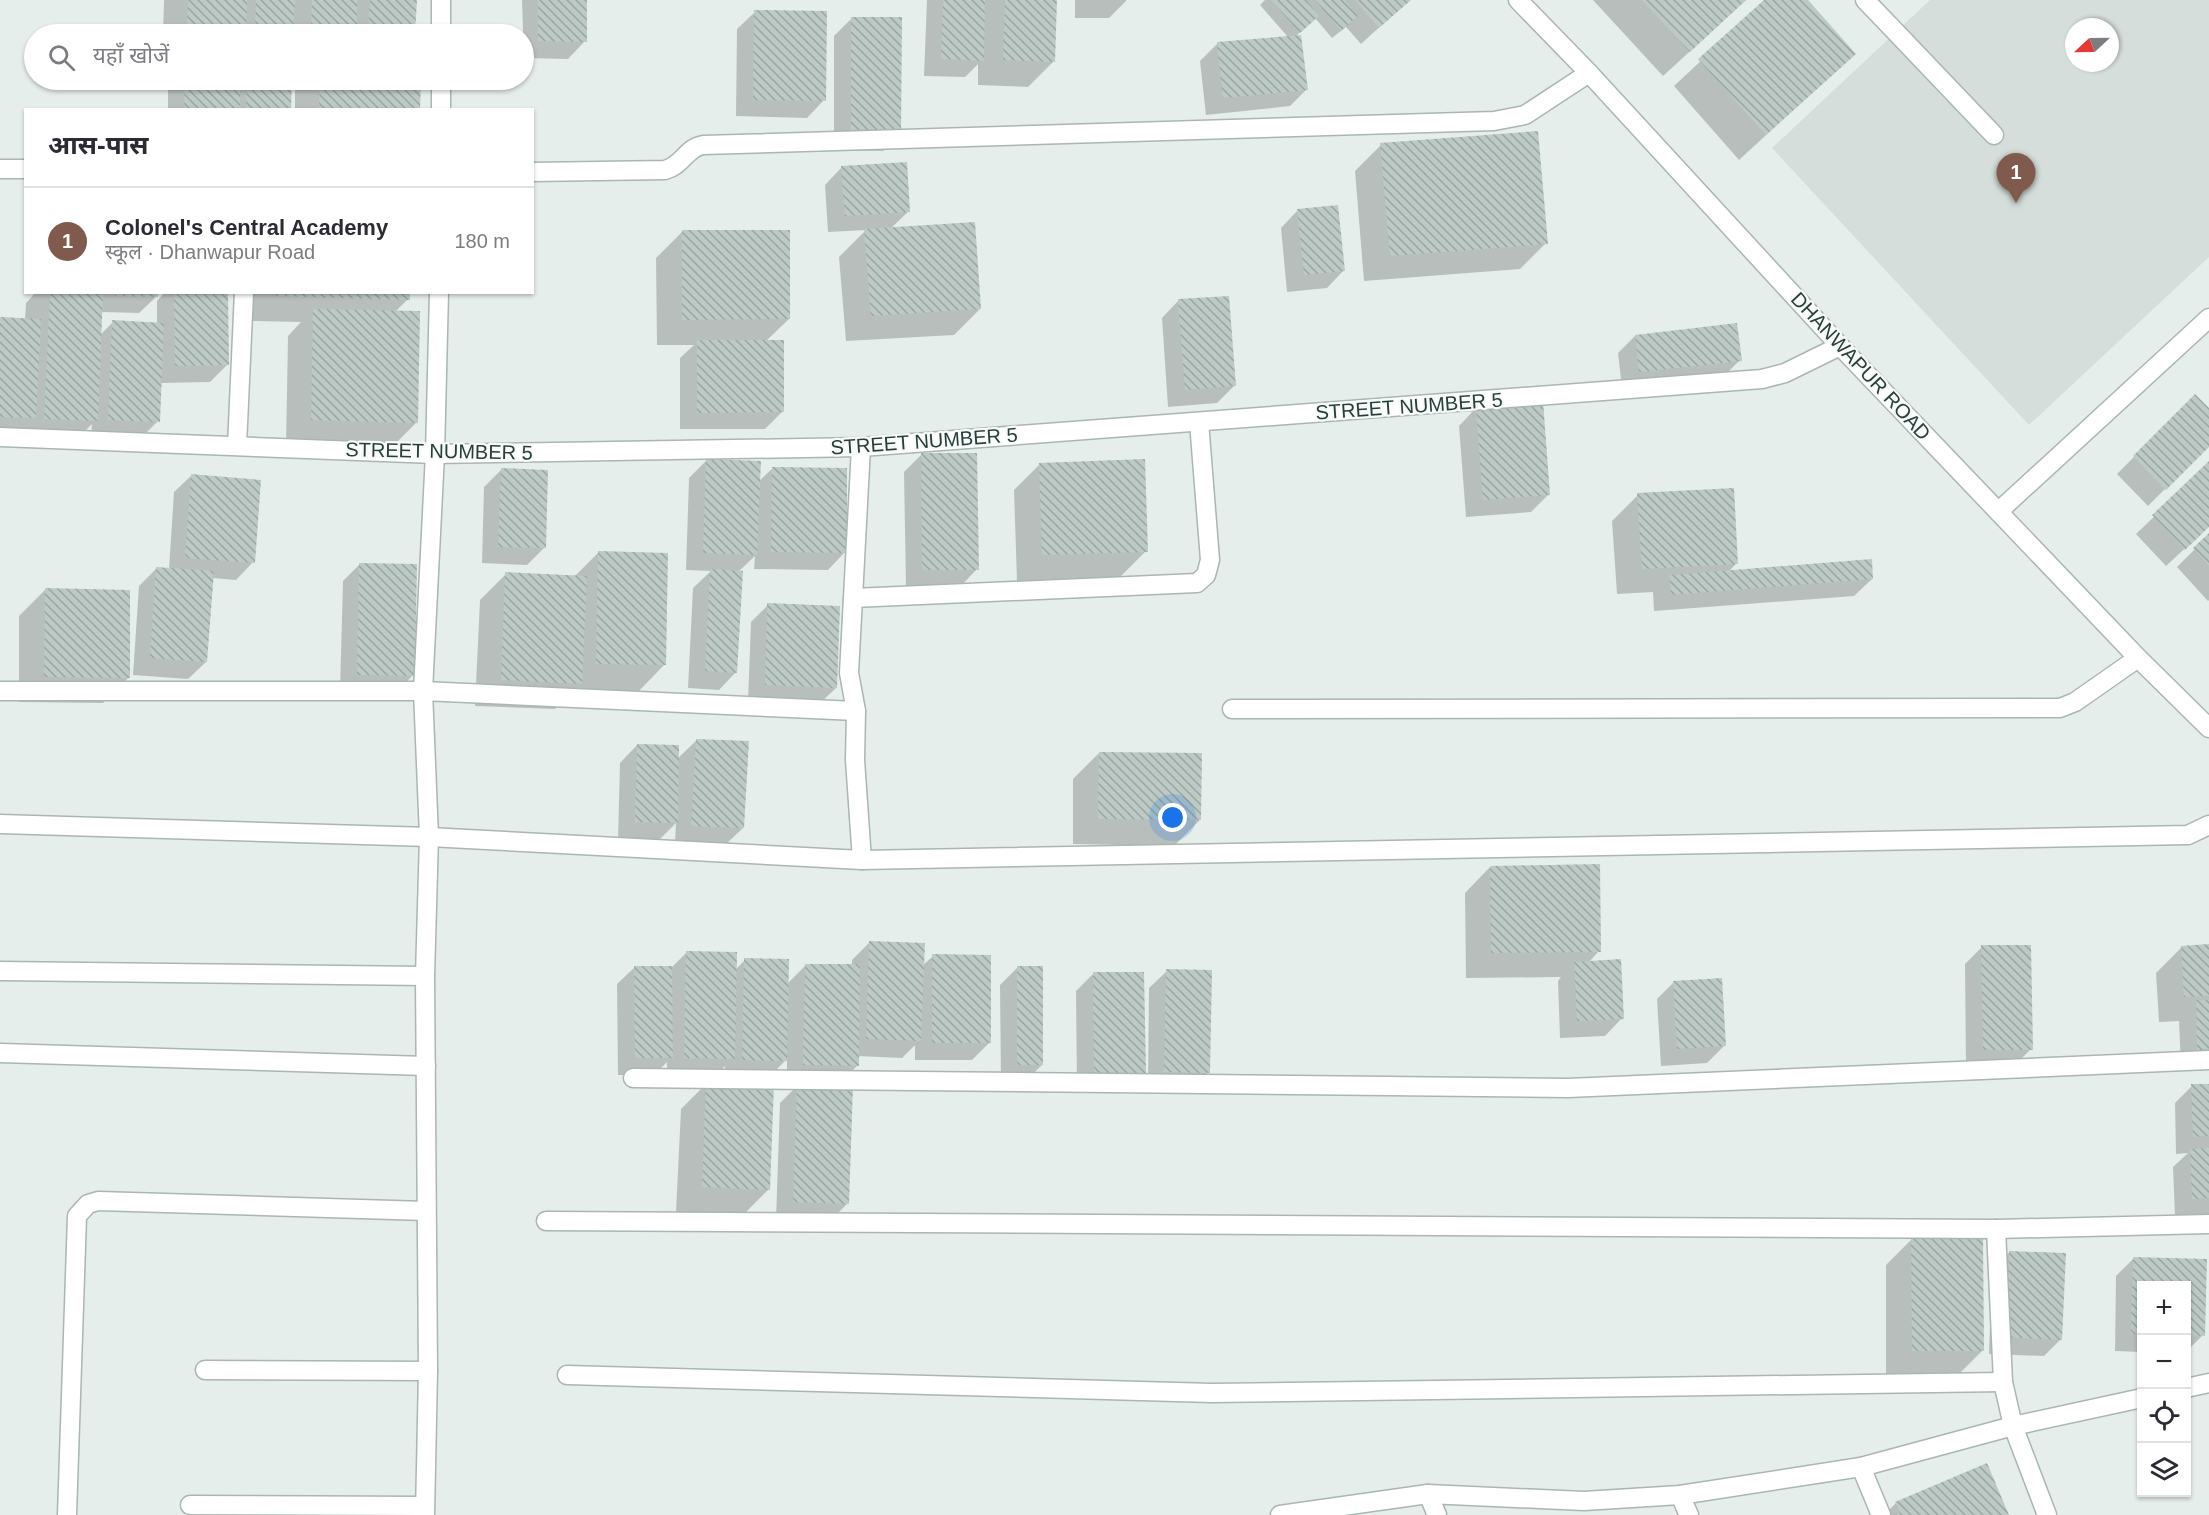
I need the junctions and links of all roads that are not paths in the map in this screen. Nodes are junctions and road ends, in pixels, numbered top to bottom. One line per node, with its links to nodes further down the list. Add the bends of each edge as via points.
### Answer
1 (441, 0): 4 (street)
2 (1518, 0): 5 (street, DHANWAPUR ROAD)
3 (1865, 0): 8 (street)
4 (441, 24)
5 (1588, 73): 11 (street, via 1525,115 1494,121 703,145 691,149 677,166 665,170); 15 (street, DHANWAPUR ROAD)
6 (441, 90): 7 (street)
7 (441, 108)
8 (1994, 135)
9 (0, 169): 10 (street)
10 (24, 169)
11 (534, 172)
12 (244, 294): 18 (street)
13 (439, 294): 20 (street)
14 (2207, 324): 21 (street)
15 (1840, 346): 16 (street, STREET NUMBER 5, via 1785,373 1762,379); 21 (street, DHANWAPUR ROAD)
16 (1199, 422): 19 (street, STREET NUMBER 5); 22 (street, via 1210,560 1206,574 1197,583)
17 (0, 437): 18 (street, STREET NUMBER 5)
18 (237, 446): 20 (street, STREET NUMBER 5)
19 (861, 447): 20 (street, STREET NUMBER 5); 22 (street)
20 (435, 454): 25 (street)
21 (1999, 511): 23 (street, DHANWAPUR ROAD)
22 (853, 598): 27 (street, via 849,674)
23 (2138, 658): 26 (street, via 2075,702 2060,708); 28 (street, DHANWAPUR ROAD)
24 (0, 691): 25 (street)
25 (423, 691): 27 (street); 31 (street)
26 (1232, 708)
27 (856, 711): 32 (street)
28 (2209, 728)
29 (0, 824): 31 (street)
30 (2209, 825): 32 (street, via 2188,835)
31 (429, 837): 32 (street); 34 (street)
32 (862, 860)
33 (0, 971): 34 (street)
34 (426, 976): 37 (street)
35 (0, 1053): 37 (street)
36 (2209, 1060): 38 (street, via 1568,1088)
37 (426, 1066): 39 (street)
38 (633, 1078)
39 (426, 1211): 44 (street); 57 (street, via 98,1201 88,1204 77,1216)
40 (546, 1221): 42 (street)
41 (2209, 1224): 42 (street)
42 (1996, 1229): 46 (street)
43 (205, 1370): 44 (street)
44 (428, 1371): 56 (street)
45 (567, 1375): 46 (street, via 1212,1393)
46 (2002, 1382): 50 (street)
47 (2209, 1383): 48 (street)
48 (2191, 1387)
49 (2137, 1399): 50 (street)
50 (2013, 1426): 51 (street); 62 (street)
51 (1861, 1467): 53 (street); 61 (street)
52 (1428, 1494): 55 (street); 58 (street); 59 (street)
53 (1680, 1495): 55 (street); 60 (street)
54 (190, 1505): 56 (street)
55 (1587, 1508)
56 (424, 1511)
57 (67, 1515)
58 (1280, 1515)
59 (1437, 1515)
60 (1689, 1515)
61 (1881, 1515)
62 (2047, 1515)

